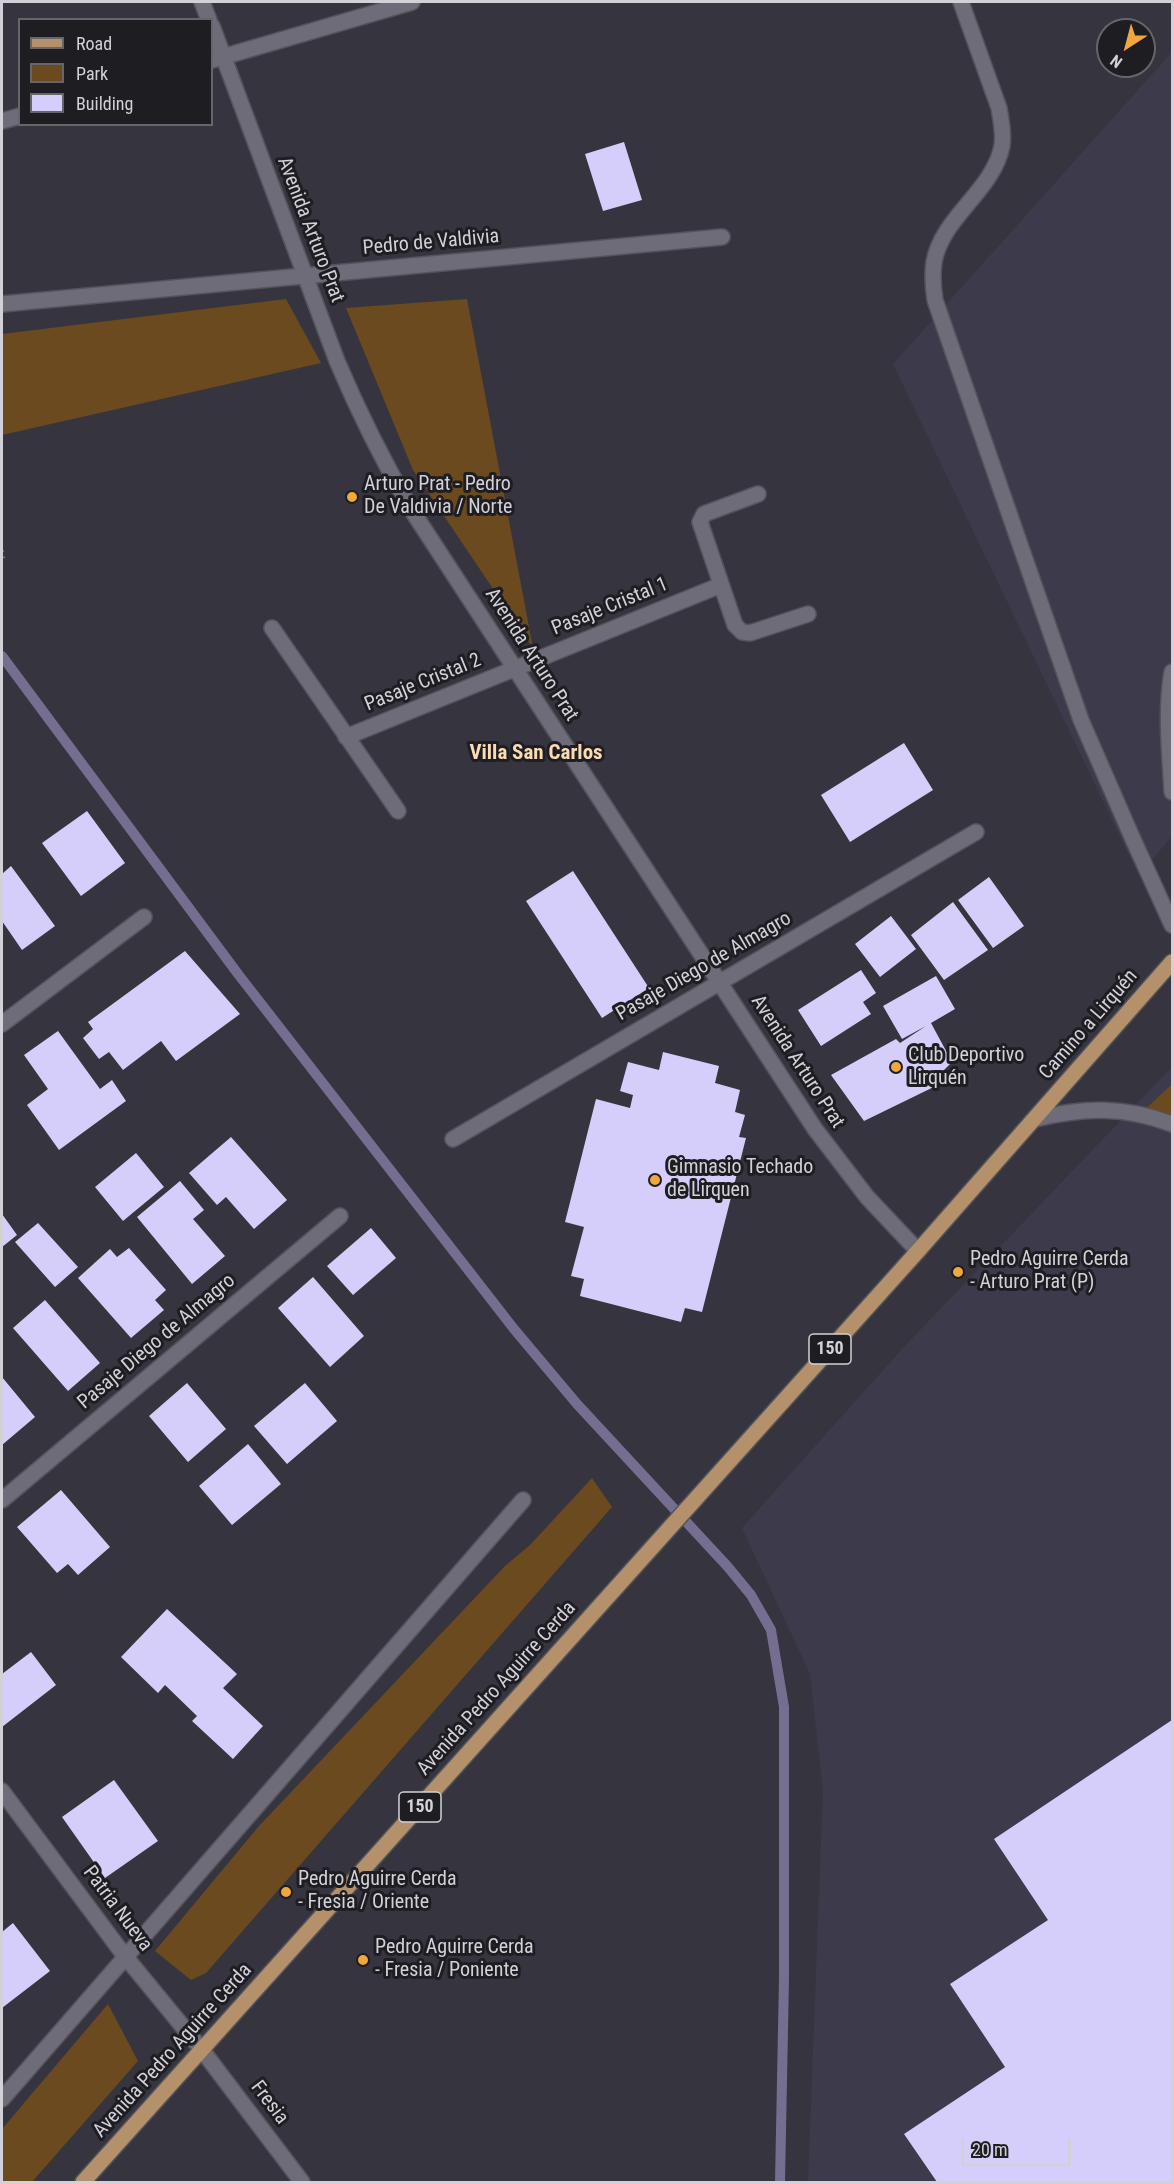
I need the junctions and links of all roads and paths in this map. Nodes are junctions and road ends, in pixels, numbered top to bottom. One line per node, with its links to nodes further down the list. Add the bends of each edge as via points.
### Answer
1 (202, 2): 4 (street)
2 (412, 2): 6 (street)
3 (961, 2): 26 (street, via 999,108 1002,146 989,175 940,243 932,280 935,300 1081,720)
4 (208, 18)
5 (213, 32): 6 (street, Avenida Arturo Prat)
6 (217, 58): 10 (street, Avenida Arturo Prat)
7 (18, 117): 8 (street)
8 (2, 121)
9 (722, 237): 10 (street, Pedro de Valdivia)
10 (305, 275): 11 (street, Pedro de Valdivia); 18 (street, Avenida Arturo Prat, via 353,399 385,464)
11 (2, 304)
12 (758, 494): 15 (street, via 701,517)
13 (2, 551): 14 (path)
14 (2, 561)
15 (721, 585): 16 (street, via 735,626 746,634); 18 (street, Pasaje Cristal 1)
16 (808, 614)
17 (272, 628): 20 (street)
18 (515, 669): 20 (street, Pasaje Cristal 2); 28 (street, Avenida Arturo Prat)
19 (1173, 672): 21 (street, via 1169,690)
20 (346, 737): 23 (street)
21 (1171, 740): 22 (street)
22 (1173, 792)
23 (398, 811)
24 (976, 832): 28 (street, Pasaje Diego de Almagro)
25 (144, 917): 29 (street)
26 (1173, 925)
27 (1173, 962): 30 (main road, Camino a Lirquén / 150)
28 (719, 982): 32 (street, Pasaje Diego de Almagro); 34 (street, Avenida Arturo Prat, via 840,1164)
29 (2, 1024)
30 (1035, 1119): 31 (street, via 1097,1109 1130,1111); 34 (main road, Camino a Lirquén / 150)
31 (1173, 1124)
32 (453, 1139)
33 (340, 1216): 35 (street, Pasaje Diego de Almagro)
34 (918, 1251): 39 (main road, Avenida Pedro Aguirre Cerda / 150)
35 (2, 1500)
36 (524, 1500): 38 (street)
37 (2, 1791): 38 (street, Patria Nueva)
38 (124, 1955): 39 (street, Patria Nueva); 40 (street)
39 (202, 2050): 41 (main road, Avenida Pedro Aguirre Cerda / 150); 42 (street, Fresia)
40 (2, 2098)
41 (83, 2182)
42 (302, 2182)

